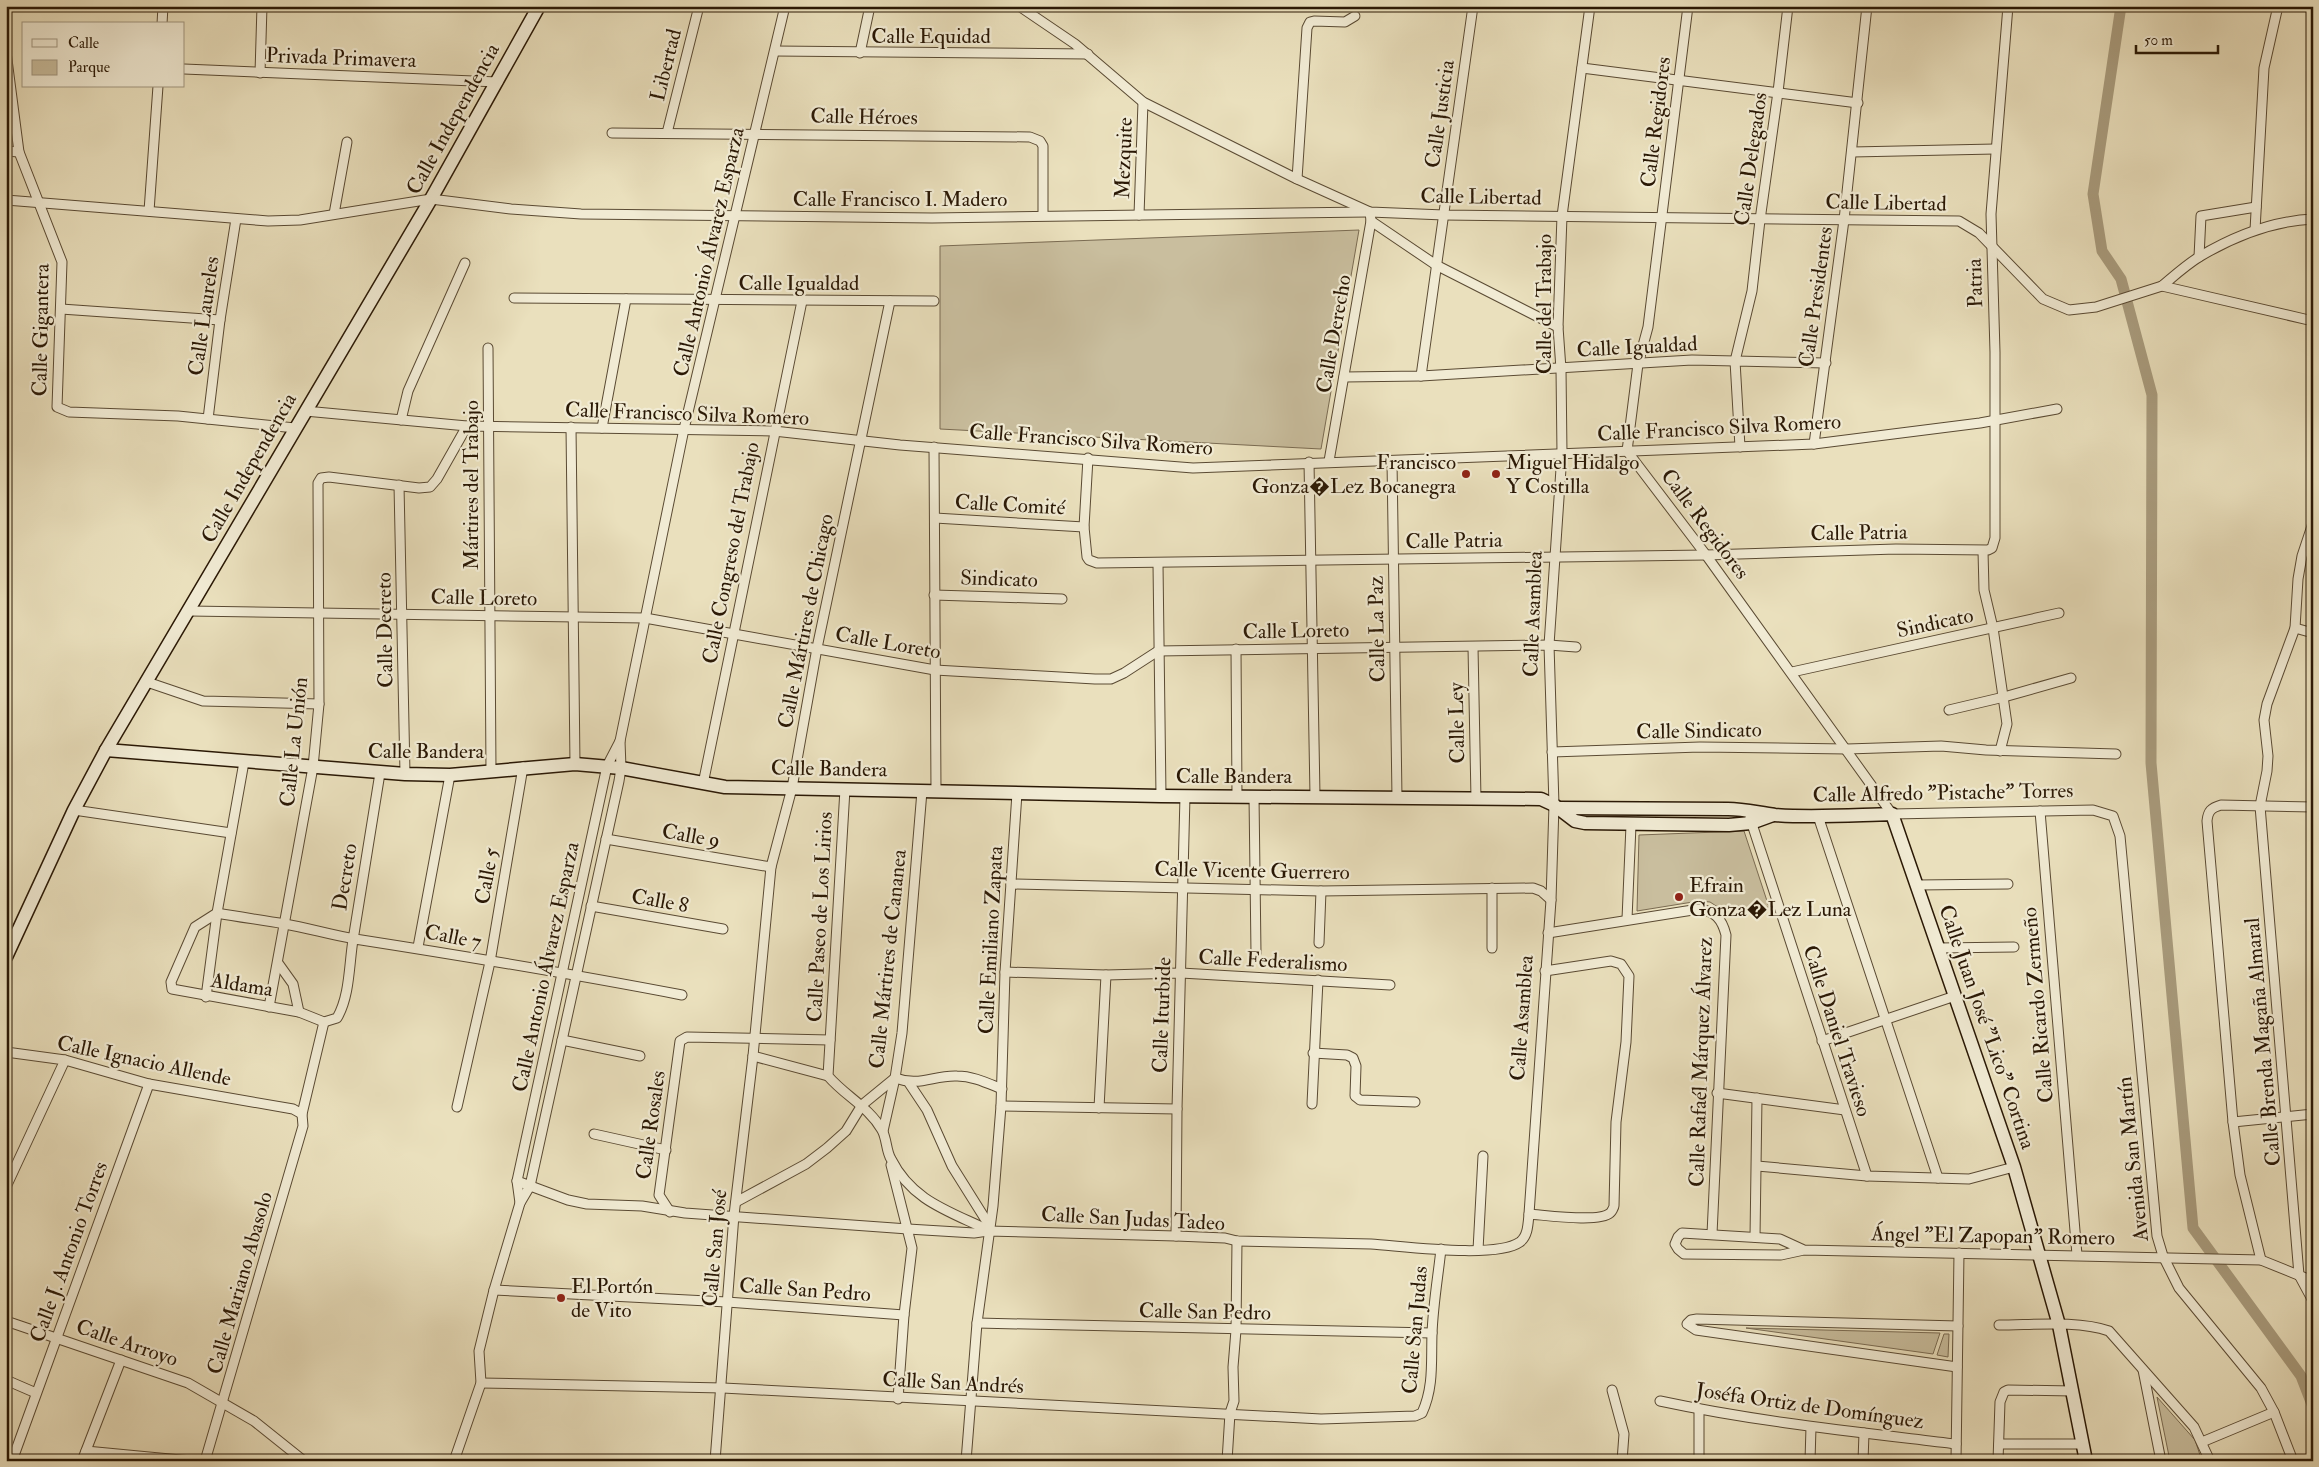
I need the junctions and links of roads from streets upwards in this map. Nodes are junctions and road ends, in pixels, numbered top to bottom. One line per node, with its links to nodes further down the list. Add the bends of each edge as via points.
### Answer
1 (163, 6): 16 (street)
2 (262, 6): 23 (street)
3 (539, 6): 25 (street, Calle Independencia)
4 (698, 6): 31 (street, Libertad)
5 (785, 6): 17 (street, Calle Antonio Álvarez Esparza)
6 (870, 6): 19 (street)
7 (1019, 6): 20 (street, Calle Libertad)
8 (1472, 6): 47 (street, Calle Justicia)
9 (1590, 6): 21 (street, Calle del Trabajo)
10 (1688, 6): 24 (street, Calle Regidores)
11 (1788, 6): 27 (street, Calle Delegados)
12 (1866, 6): 29 (street, Calle Presidentes)
13 (2008, 6): 34 (street, Patria)
14 (2278, 6): 42 (street, via 2264,68)
15 (1355, 16): 38 (street, via 1340,23 1310,22 1307,28)
16 (162, 22)
17 (775, 51): 19 (street, Calle Equidad); 32 (street, Calle Antonio Álvarez Esparza)
18 (6, 52): 36 (street, Calle Gigantera)
19 (860, 53): 20 (street, Calle Equidad)
20 (1088, 54): 28 (street, Calle Libertad)
21 (1582, 68): 24 (street); 49 (street, Calle del Trabajo)
22 (185, 69): 23 (street, Privada Primavera)
23 (260, 73): 25 (street, Privada Primavera)
24 (1679, 79): 27 (street); 51 (street, Calle Regidores)
25 (498, 82): 39 (street, Calle Independencia)
26 (158, 88): 43 (street)
27 (1778, 92): 29 (street); 54 (street, Calle Delegados)
28 (1143, 102): 38 (street, Calle Libertad); 46 (street, Mezquite)
29 (1858, 103): 37 (street, Calle Presidentes)
30 (612, 133): 31 (street, Calle Héroes)
31 (667, 133): 32 (street, Calle Héroes)
32 (755, 134): 45 (street, Calle Héroes, via 1035,138 1043,146); 48 (street, Calle Antonio Álvarez Esparza)
33 (347, 142): 44 (street)
34 (1995, 149): 37 (street); 57 (street, Patria)
35 (6, 151): 36 (street)
36 (19, 152): 41 (street, Calle Gigantera)
37 (1852, 152): 55 (street, Calle Presidentes)
38 (1297, 179): 50 (street, Calle Libertad)
39 (431, 199): 44 (street, Calle Francisco I. Madero); 48 (street, Calle Francisco I. Madero, via 581,214); 80 (street, Calle Independencia)
40 (6, 200): 41 (street, Calle Francisco I. Madero)
41 (38, 202): 43 (street, Calle Francisco I. Madero); 68 (street, Calle Gigantera, via 62,262)
42 (2256, 207): 56 (street); 58 (street, via 2201,216)
43 (149, 211): 53 (street, Calle Francisco I. Madero)
44 (334, 214): 53 (street, Calle Francisco I. Madero, via 300,220)
45 (1043, 215): 46 (street, Calle Francisco I. Madero); 48 (street, Calle Francisco I. Madero, via 932,218)
46 (1140, 215): 50 (street, Calle Francisco I. Madero)
47 (1444, 215): 49 (street, Calle Libertad); 50 (street, Calle Libertad); 60 (street, Calle Justicia)
48 (735, 216): 64 (street, Calle Antonio Álvarez Esparza)
49 (1562, 216): 51 (street, Calle Libertad); 71 (street, Calle del Trabajo)
50 (1371, 217): 60 (street); 78 (street, Calle Derecho)
51 (1661, 218): 54 (street, Calle Libertad); 75 (street, Calle Regidores, via 1648,327)
52 (2313, 218): 56 (street, via 2275,223)
53 (236, 219): 69 (street, Calle Laureles)
54 (1760, 220): 55 (street, Calle Libertad); 73 (street, Calle Delegados, via 1752,291)
55 (1844, 220): 57 (street, Calle Libertad, via 1959,221 1970,226); 74 (street, Calle Presidentes)
56 (2255, 230): 58 (street)
57 (1991, 246): 61 (street, Calle Libertad, via 2043,299 2069,310 2103,305); 83 (street, Patria)
58 (2199, 257): 61 (street)
59 (465, 263): 82 (street, via 408,391)
60 (1436, 265): 71 (street); 77 (street, Calle Justicia)
61 (2162, 286): 70 (street)
62 (514, 298): 63 (street, Calle Igualdad)
63 (626, 299): 64 (street, Calle Igualdad); 88 (street)
64 (715, 300): 65 (street, Calle Igualdad); 89 (street, Calle Antonio Álvarez Esparza)
65 (802, 301): 66 (street, Calle Igualdad); 90 (street, Calle Congreso del Trabajo)
66 (890, 301): 67 (street, Calle Igualdad); 91 (street, Calle Mártires de Chicago)
67 (934, 302)
68 (62, 309): 69 (street); 81 (street, Calle Gigantera, via 57,407 69,412)
69 (220, 320): 81 (street, Calle Laureles)
70 (2313, 321)
71 (1558, 327): 76 (street, Calle del Trabajo)
72 (488, 348): 85 (street, Mártires del Trabajo)
73 (1734, 362): 74 (street, Calle Igualdad); 75 (street, Calle Igualdad, via 1692,360); 94 (street)
74 (1826, 362): 92 (street, Calle Presidentes)
75 (1638, 364): 76 (street, Calle Igualdad); 95 (street, Calle Regidores)
76 (1561, 369): 77 (street, Calle Igualdad); 96 (street, Calle del Trabajo)
77 (1421, 376): 78 (street, Calle Igualdad)
78 (1344, 377): 99 (street, Calle Derecho)
79 (2057, 409): 83 (street, Calle Francisco Silva Romero)
80 (305, 411): 82 (street, Calle Francisco Silva Romero); 87 (street, Calle Independencia)
81 (208, 419): 87 (street)
82 (402, 420): 84 (street, Calle Francisco Silva Romero)
83 (1995, 420): 92 (street, Calle Francisco Silva Romero); 105 (street, Patria, via 1996,538 1992,548)
84 (467, 426): 85 (street, Calle Francisco Silva Romero); 101 (street, via 430,487)
85 (488, 426): 86 (street, Calle Francisco Silva Romero); 117 (street, Mártires del Trabajo)
86 (571, 427): 88 (street, Calle Francisco Silva Romero); 118 (street)
87 (295, 428): 113 (street, Calle Independencia)
88 (602, 428): 89 (street, Calle Francisco Silva Romero)
89 (684, 429): 90 (street, Calle Francisco Silva Romero); 119 (street, Calle Antonio Álvarez Esparza)
90 (774, 431): 91 (street, Calle Francisco Silva Romero); 122 (street, Calle Congreso del Trabajo)
91 (861, 439): 93 (street, Calle Francisco Silva Romero); 129 (street, Calle Mártires de Chicago)
92 (1814, 444): 94 (street, Calle Francisco Silva Romero)
93 (934, 447): 97 (street, Calle Francisco Silva Romero); 102 (street)
94 (1740, 448): 95 (street, Calle Francisco Silva Romero)
95 (1627, 451): 96 (street, Calle Francisco Silva Romero); 106 (street, Calle Regidores)
96 (1562, 454): 98 (street, Calle Francisco Silva Romero); 107 (street, Calle Asamblea)
97 (1088, 458): 100 (street, Calle Francisco Silva Romero, via 1193,468); 104 (street, Calle Patria)
98 (1392, 460): 99 (street, Calle Francisco Silva Romero); 108 (street, Calle La Paz)
99 (1329, 461): 100 (street, Calle Francisco Silva Romero)
100 (1309, 462): 109 (street)
101 (399, 485): 114 (street, Calle La Unión, via 329,476 321,478 318,488); 116 (street, Calle Decreto)
102 (935, 518): 104 (street, Calle Comité); 111 (street)
103 (2313, 523): 121 (street, Calle Brenda Magaña Almaral, via 2299,571)
104 (1084, 526): 110 (street, Calle Patria, via 1086,553 1093,562)
105 (1983, 551): 106 (street, Calle Patria, via 1896,549); 120 (street, via 1984,590)
106 (1706, 555): 107 (street, Calle Patria); 133 (street, Calle Regidores)
107 (1554, 557): 108 (street, Calle Patria); 124 (street, Calle Asamblea)
108 (1394, 560): 109 (street, Calle Patria); 126 (street, Calle La Paz)
109 (1311, 561): 110 (street, Calle Patria); 125 (street)
110 (1158, 564): 131 (street)
111 (934, 595): 112 (street, Sindicato); 132 (street)
112 (1062, 599)
113 (189, 611): 114 (street, Calle Loreto); 135 (street, Calle Independencia)
114 (319, 613): 116 (street, Calle Loreto); 137 (street, Calle La Unión)
115 (2059, 613): 120 (street)
116 (403, 614): 117 (street, Calle Loreto); 153 (street, Calle Decreto)
117 (489, 616): 118 (street, Calle Loreto); 151 (street, Mártires del Trabajo)
118 (574, 617): 119 (street, Calle Loreto); 146 (street)
119 (645, 618): 122 (street, Calle Loreto); 139 (street, Calle Antonio Álvarez Esparza)
120 (1993, 628): 133 (street, Sindicato); 136 (street, Sindicato)
121 (2295, 628): 123 (street); 169 (street, Calle Brenda Magaña Almaral, via 2267,704 2264,720 2267,771)
122 (733, 632): 129 (street, Calle Loreto); 155 (street, Calle Congreso del Trabajo)
123 (2313, 633)
124 (1549, 645): 127 (street, Calle Loreto); 128 (street, Calle Loreto); 143 (street, Calle Asamblea)
125 (1312, 647): 126 (street, Calle Loreto); 130 (street, Calle Loreto); 165 (street)
126 (1395, 647): 127 (street, Calle Loreto); 166 (street, Calle La Paz)
127 (1473, 647): 167 (street, Calle Ley)
128 (1576, 647)
129 (817, 648): 132 (street, Calle Loreto); 156 (street, Calle Mártires de Chicago)
130 (1236, 649): 131 (street, Calle Loreto); 163 (street)
131 (1158, 651): 132 (street, Calle Loreto, via 1110,678); 161 (street)
132 (936, 670): 159 (street)
133 (1792, 672): 140 (street, Calle Regidores)
134 (2071, 678): 136 (street)
135 (148, 682): 137 (street, via 203,701); 141 (street, Calle Independencia)
136 (2004, 697): 138 (street); 142 (street, Sindicato, via 2007,724)
137 (319, 704): 148 (street, Calle La Unión)
138 (1949, 710)
139 (620, 741): 147 (street, Calle Antonio Álvarez Esparza); 150 (street, Calle Antonio Álvarez Esparza)
140 (1847, 749): 142 (street, Calle Sindicato, via 1941,746); 143 (street, Calle Sindicato, via 1700,747); 174 (street, Calle Regidores)
141 (106, 750): 145 (street, Calle Bandera); 171 (street, Calle Independencia)
142 (2000, 751): 144 (street, Calle Sindicato)
143 (1552, 752): 168 (street, Calle Asamblea)
144 (2116, 754)
145 (244, 762): 148 (street, Calle Bandera); 180 (street)
146 (575, 764): 147 (street, Calle Bandera); 149 (street, Calle Bandera)
147 (607, 766): 150 (street, Calle Bandera); 209 (street, Calle Antonio Álvarez Esparza)
148 (314, 767): 152 (street, Calle Bandera); 194 (street, Calle La Unión)
149 (523, 767): 151 (street, Calle Bandera); 205 (street, Calle 5)
150 (621, 768): 155 (street, Calle Bandera); 181 (street, Calle Antonio Álvarez Esparza)
151 (491, 772): 154 (street, Calle Bandera)
152 (380, 773): 153 (street, Calle Bandera); 197 (street, Decreto)
153 (405, 774): 154 (street, Calle Bandera)
154 (450, 775): 199 (street)
155 (704, 784): 156 (street, Calle Bandera)
156 (792, 788): 157 (street, Calle Bandera); 182 (street, Calle Mártires de Chicago)
157 (845, 789): 158 (street, Calle Bandera); 225 (street, Calle Paseo de Los Lirios)
158 (922, 791): 159 (street, Calle Bandera); 232 (street, Calle Mártires de Cananea)
159 (936, 792): 160 (street, Calle Bandera)
160 (1018, 793): 161 (street, Calle Bandera); 183 (street, Calle Emiliano Zapata)
161 (1161, 796): 162 (street, Calle Bandera)
162 (1185, 796): 163 (street, Calle Bandera); 186 (street, Calle Iturbide)
163 (1238, 796): 164 (street, Calle Bandera)
164 (1254, 796): 165 (street, Calle Bandera); 188 (street)
165 (1315, 796): 166 (street, Calle Bandera)
166 (1397, 798): 167 (street, Calle Bandera)
167 (1476, 799): 168 (street, Calle Bandera, via 1541,799)
168 (1556, 806): 172 (street, Calle Alfredo "Pistache" Torres); 179 (street, Calle Alfredo "Pistache" Torres, via 1575,821); 190 (street, Calle Asamblea)
169 (2260, 806): 170 (street); 248 (street, Calle Brenda Magaña Almaral); 249 (street, via 2221,805 2211,809 2207,821)
170 (2313, 807)
171 (74, 810): 180 (street); 204 (street, Calle Independencia)
172 (1749, 810): 175 (street, Calle Alfredo "Pistache" Torres); 178 (street, Calle Daniel Travieso)
173 (2040, 811): 174 (street, Calle Alfredo "Pistache" Torres); 177 (street, Calle Alfredo "Pistache" Torres, via 2093,810); 281 (street, Calle Ricardo Zermeño)
174 (1892, 814): 176 (street, Calle Alfredo "Pistache" Torres); 185 (street, Calle Juan José "Lico" Cortina)
175 (1773, 815): 176 (street, Calle Alfredo "Pistache" Torres); 178 (street, Calle Alfredo "Pistache" Torres)
176 (1818, 816): 220 (street)
177 (2112, 816): 282 (street, Avenida San Martín, via 2120,836 2154,1221)
178 (1751, 823): 179 (street, Calle Alfredo "Pistache" Torres); 224 (street, Calle Daniel Travieso)
179 (1631, 825): 193 (street)
180 (232, 833): 192 (street)
181 (606, 839): 182 (street, Calle 9); 191 (street, Calle Antonio Álvarez Esparza)
182 (771, 867): 222 (street, Calle Mártires de Chicago)
183 (1011, 884): 186 (street, Calle Vicente Guerrero); 208 (street, Calle Emiliano Zapata)
184 (2008, 884): 185 (street)
185 (1917, 886): 202 (street, Calle Juan José "Lico" Cortina)
186 (1183, 887): 188 (street, Calle Vicente Guerrero); 210 (street, Calle Iturbide)
187 (1492, 888): 189 (street, Calle Vicente Guerrero); 190 (street, Calle Vicente Guerrero, via 1533,888); 201 (street)
188 (1254, 890): 189 (street, Calle Vicente Guerrero); 203 (street)
189 (1321, 891): 198 (street)
190 (1551, 900): 196 (street, Calle Asamblea)
191 (591, 906): 195 (street, Calle 8); 211 (street, Calle Antonio Álvarez Esparza)
192 (217, 913): 194 (street, Calle 7); 216 (street); 216 (street, Aldama, via 195,927 170,986 175,991)
193 (1627, 919): 196 (street, Calle Rafaél Márquez Álvarez); 236 (street, Calle Rafaél Márquez Álvarez, via 1699,909 1709,910 1723,924 1726,935)
194 (286, 924): 197 (street, Calle 7); 206 (street, Calle La Unión)
195 (723, 929)
196 (1548, 933): 207 (street, Calle Asamblea)
197 (353, 939): 199 (street, Calle 7); 221 (street, Decreto, via 341,1012 337,1018)
198 (1319, 943)
199 (418, 947): 205 (street, Calle 7)
200 (2014, 947): 202 (street)
201 (1492, 948)
202 (1938, 948): 217 (street, Calle Juan José "Lico" Cortina)
203 (1256, 953)
204 (6, 957)
205 (490, 962): 209 (street, Calle 7); 242 (street, Calle 5)
206 (278, 963): 218 (street, Calle La Unión); 219 (street, via 293,984)
207 (1546, 971): 267 (street, Calle Asamblea); 267 (street, via 1611,961 1621,964 1629,976 1626,1042 1616,1122 1614,1206 1611,1213 1586,1218)
208 (1005, 972): 212 (street, Calle Federalismo); 235 (street, Calle Emiliano Zapata)
209 (562, 973): 211 (street, Calle 7); 259 (street, Calle Antonio Álvarez Esparza)
210 (1181, 973): 212 (street, Calle Federalismo); 213 (street, Calle Federalismo); 244 (street, Calle Iturbide)
211 (576, 975): 215 (street, Calle 7); 223 (street, Calle Antonio Álvarez Esparza)
212 (1106, 976): 243 (street)
213 (1318, 980): 214 (street, Calle Federalismo); 227 (street)
214 (1390, 985)
215 (682, 995)
216 (206, 996): 218 (street, Aldama)
217 (1955, 996): 220 (street); 256 (street, Calle Juan José "Lico" Cortina)
218 (269, 1007): 219 (street, Aldama)
219 (299, 1012): 221 (street, Aldama)
220 (1886, 1019): 224 (street); 258 (street)
221 (324, 1022): 246 (street, Calle Mariano Abasolo)
222 (755, 1038): 225 (street); 229 (street, Calle San José); 252 (street, Calle Rosales, via 687,1037 680,1041)
223 (562, 1040): 228 (street); 260 (street, Calle Antonio Álvarez Esparza)
224 (1822, 1041): 245 (street, Calle Daniel Travieso)
225 (830, 1044): 231 (street, Calle Paseo de Los Lirios)
226 (6, 1052): 230 (street, Calle Ignacio Allende)
227 (1313, 1053): 238 (street, via 1353,1058 1356,1066 1355,1096 1360,1100); 239 (street)
228 (640, 1056)
229 (753, 1056): 231 (street); 263 (street, Calle San José)
230 (65, 1060): 234 (street, Calle Ignacio Allende); 261 (street)
231 (828, 1076): 240 (street, via 839,1089)
232 (896, 1078): 233 (street); 240 (street, Calle Mártires de Cananea); 250 (street)
233 (909, 1083): 235 (street, via 955,1075 977,1078); 269 (street, via 927,1110 952,1166)
234 (149, 1084): 246 (street, Calle Ignacio Allende, via 293,1109); 297 (street, Calle J. Antonio Torres)
235 (1002, 1089): 241 (street, Calle Emiliano Zapata)
236 (1717, 1093): 237 (street); 272 (street, Calle Rafaél Márquez Álvarez)
237 (1758, 1098): 245 (street); 255 (street)
238 (1415, 1102)
239 (1312, 1104)
240 (862, 1105): 250 (street); 263 (street, Calle Mártires de Cananea, via 846,1131 827,1148 806,1164)
241 (1001, 1106): 243 (street); 269 (street, Calle Emiliano Zapata, via 993,1206)
242 (458, 1107)
243 (1099, 1108): 244 (street)
244 (1177, 1109): 273 (street, Calle Iturbide)
245 (1844, 1110): 257 (street, Calle Daniel Travieso)
246 (302, 1114): 310 (street, Calle Mariano Abasolo, via 303,1126)
247 (2313, 1114): 248 (street)
248 (2287, 1117): 249 (street); 284 (street, Calle Brenda Magaña Almaral)
249 (2233, 1122): 283 (street, via 2240,1175)
250 (883, 1131): 254 (street)
251 (594, 1134): 252 (street)
252 (666, 1150): 262 (street, Calle Rosales)
253 (1483, 1156): 277 (street)
254 (890, 1158): 269 (street, via 915,1192 927,1201); 270 (street)
255 (1757, 1166): 257 (street); 274 (street)
256 (2014, 1167): 258 (street, via 1976,1178); 280 (street, Calle Juan José "Lico" Cortina)
257 (1867, 1176): 258 (street)
258 (1938, 1178)
259 (517, 1181): 260 (street, Calle San Judas Tadeo); 264 (street, Calle Antonio Álvarez Esparza)
260 (530, 1186): 264 (street, Calle Antonio Álvarez Esparza); 265 (street, Calle San Judas Tadeo, via 587,1204)
261 (6, 1187)
262 (659, 1195): 265 (street); 266 (street, Calle Rosales)
263 (736, 1202): 268 (street, Calle San José)
264 (520, 1203): 286 (street, Calle Antonio Álvarez Esparza)
265 (642, 1206): 266 (street, Calle San Judas Tadeo)
266 (670, 1212): 268 (street, Calle San Judas Tadeo)
267 (1529, 1214): 271 (street, Calle Asamblea)
268 (734, 1215): 270 (street, Calle San Judas Tadeo); 288 (street, Calle San José)
269 (988, 1228): 270 (street, Calle San Judas Tadeo, via 974,1233); 273 (street, Calle San Judas Tadeo); 291 (street)
270 (908, 1229): 289 (street, via 912,1248)
271 (1526, 1234): 277 (street, Calle San Judas Tadeo, via 1520,1242 1506,1248)
272 (1712, 1234): 274 (street, Ángel "El Zapopan" Romero); 278 (street, Ángel "El Zapopan" Romero, via 1682,1233 1675,1244 1684,1254 1780,1255)
273 (1176, 1236): 275 (street, Calle San Judas Tadeo)
274 (1755, 1237): 278 (street, Ángel "El Zapopan" Romero, via 1780,1240)
275 (1237, 1241): 276 (street, Calle San Judas Tadeo); 295 (street)
276 (1440, 1249): 277 (street, Calle San Judas Tadeo); 296 (street, Calle San Judas)
277 (1478, 1250)
278 (1804, 1250): 279 (street, Ángel "El Zapopan" Romero)
279 (1959, 1253): 280 (street, Ángel "El Zapopan" Romero); 294 (street)
280 (2040, 1255): 281 (street, Ángel "El Zapopan" Romero); 293 (street, Calle Juan José "Lico" Cortina)
281 (2076, 1255): 282 (street, Ángel "El Zapopan" Romero)
282 (2163, 1256): 283 (street, Ángel "El Zapopan" Romero); 312 (street, Avenida San Martín, via 2179,1288 2261,1388)
283 (2260, 1260): 284 (street, Ángel "El Zapopan" Romero)
284 (2299, 1275): 285 (street, Ángel "El Zapopan" Romero); 287 (street)
285 (2313, 1281)
286 (494, 1290): 288 (street, Calle San Pedro); 302 (street, Calle Antonio Álvarez Esparza, via 479,1351)
287 (2313, 1301)
288 (727, 1302): 289 (street, Calle San Pedro); 303 (street, Calle San José)
289 (904, 1315): 307 (street)
290 (6, 1321): 297 (street, Calle Arroyo)
291 (977, 1324): 295 (street, Calle San Pedro); 309 (street)
292 (1999, 1325): 293 (street)
293 (2059, 1325): 300 (street, via 2109,1331); 305 (street, Calle Juan José "Lico" Cortina)
294 (1958, 1326): 299 (street); 299 (street, via 1697,1319 1687,1324 1696,1330)
295 (1236, 1330): 296 (street, Calle San Pedro); 313 (street, via 1234,1401)
296 (1432, 1333): 314 (street, Calle San Judas, via 1432,1383)
297 (57, 1338): 298 (street, Calle Arroyo); 306 (street, Calle J. Antonio Torres)
298 (121, 1360): 310 (street, Calle Arroyo, via 188,1383); 321 (street)
299 (1957, 1367): 318 (street)
300 (2143, 1369): 317 (street, via 2194,1427); 338 (street)
301 (6, 1380): 306 (street)
302 (481, 1383): 303 (street, Calle San Andrés); 327 (street)
303 (722, 1388): 307 (street, Calle San Andrés); 328 (street, Calle San José)
304 (1612, 1390): 331 (street, via 1624,1434)
305 (2073, 1391): 319 (street, via 2004,1392 2000,1402); 320 (street, Calle Juan José "Lico" Cortina)
306 (36, 1393): 323 (street, Calle J. Antonio Torres)
307 (898, 1399): 309 (street, Calle San Andrés)
308 (1660, 1401): 311 (street, Joséfa Ortiz de Domínguez)
309 (970, 1402): 313 (street, Calle San Andrés); 329 (street)
310 (223, 1405): 322 (street, Calle Arroyo, via 254,1421); 326 (street, Calle Mariano Abasolo)
311 (1699, 1410): 315 (street, Joséfa Ortiz de Domínguez); 332 (street)
312 (2274, 1412): 317 (street); 340 (street, Avenida San Martín)
313 (1230, 1413): 314 (street, Calle San Andrés, via 1322,1419 1415,1416); 330 (street)
314 (1422, 1413)
315 (1811, 1427): 316 (street, Joséfa Ortiz de Domínguez); 333 (street)
316 (1864, 1433): 318 (street, Joséfa Ortiz de Domínguez); 334 (street)
317 (2202, 1442): 339 (street)
318 (1956, 1444): 335 (street)
319 (1999, 1444): 320 (street); 336 (street)
320 (2083, 1444): 337 (street, Calle Juan José "Lico" Cortina)
321 (86, 1451): 324 (street); 325 (street)
322 (302, 1460)
323 (12, 1461)
324 (82, 1461)
325 (191, 1461)
326 (205, 1461)
327 (454, 1461)
328 (715, 1461)
329 (966, 1461)
330 (1228, 1461)
331 (1622, 1461)
332 (1699, 1461)
333 (1810, 1461)
334 (1863, 1461)
335 (1956, 1461)
336 (1998, 1461)
337 (2086, 1461)
338 (2161, 1461)
339 (2210, 1461)
340 (2293, 1461)

